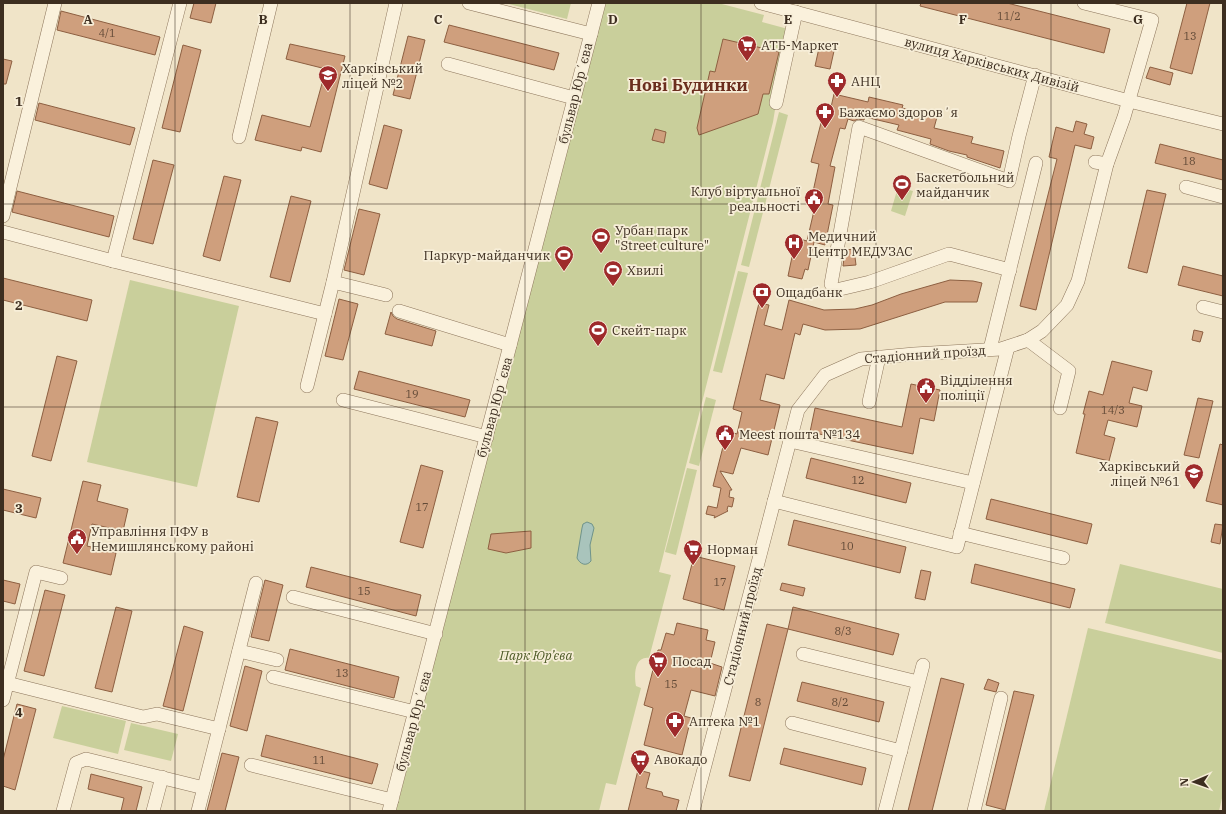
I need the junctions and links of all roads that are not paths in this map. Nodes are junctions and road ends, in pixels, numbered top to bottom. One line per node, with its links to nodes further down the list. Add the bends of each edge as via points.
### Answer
1 (55, 3): 21 (street)
2 (180, 3): 23 (street)
3 (271, 3): 17 (street)
4 (396, 3): 25 (street)
5 (469, 3): 10 (street)
6 (599, 3): 10 (street, бульвар Юрʼєва)
7 (761, 3): 9 (street, вулиця Харківських Дивізій)
8 (1084, 3): 14 (street, Стадіонний проїзд, via 1152,20)
9 (805, 10): 12 (street, вулиця Харківських Дивізій); 15 (street)
10 (591, 34): 13 (street, бульвар Юрʼєва)
11 (448, 64): 13 (street)
12 (1035, 75): 14 (street, вулиця Харківських Дивізій); 24 (street, via 1009,181 858,126 833,287 870,282 949,254)
13 (574, 98): 32 (street, бульвар Юрʼєва)
14 (1129, 101): 16 (street, вулиця Харківських Дивізій); 31 (street, Стадіонний проїзд, via 1101,163 1078,281 1067,305 1042,332)
15 (776, 102)
16 (1223, 124)
17 (239, 138)
18 (1036, 163): 24 (street)
19 (1186, 188): 20 (street)
20 (1223, 197)
21 (3, 216)
22 (3, 232): 23 (street)
23 (113, 261): 30 (street)
24 (1010, 270): 34 (street)
25 (333, 282): 26 (street); 30 (street)
26 (386, 295)
27 (1203, 307): 29 (street)
28 (399, 311): 32 (street)
29 (1223, 312)
30 (325, 314): 36 (street)
31 (1028, 340): 33 (street, Стадіонний проїзд); 39 (street, via 1069,371)
32 (510, 345): 40 (street, бульвар Юрʼєва)
33 (1008, 347): 34 (street, Стадіонний проїзд); 42 (street)
34 (990, 349): 35 (street, Стадіонний проїзд)
35 (879, 357): 38 (street); 41 (street, Стадіонний проїзд, via 861,359 825,374 798,410)
36 (307, 386)
37 (343, 400): 40 (street)
38 (869, 402)
39 (1060, 408)
40 (486, 437): 49 (street, бульвар Юрʼєва)
41 (790, 441): 42 (street); 43 (street, Стадіонний проїзд)
42 (973, 483): 44 (street)
43 (774, 501): 44 (street, via 957,548); 70 (street, Стадіонний проїзд)
44 (960, 534): 45 (street)
45 (1063, 558)
46 (61, 578): 56 (street, via 36,572)
47 (256, 582): 50 (street)
48 (293, 597): 49 (street)
49 (436, 634): 59 (street, бульвар Юрʼєва)
50 (239, 651): 52 (street); 61 (street)
51 (803, 654): 55 (street)
52 (277, 660)
53 (923, 665): 55 (street)
54 (273, 677): 59 (street)
55 (918, 682): 62 (street)
56 (7, 683): 58 (street); 61 (street, via 142,717 157,714)
57 (1001, 698): 72 (street)
58 (3, 700)
59 (415, 712): 66 (street, бульвар Юрʼєва)
60 (792, 723): 62 (street)
61 (219, 729): 65 (street)
62 (901, 751): 71 (street)
63 (251, 765): 66 (street)
64 (162, 778): 65 (street); 67 (street, via 86,759 76,763); 68 (street)
65 (204, 788): 69 (street)
66 (391, 805)
67 (63, 811)
68 (153, 811)
69 (198, 811)
70 (693, 811)
71 (885, 811)
72 (974, 811)

